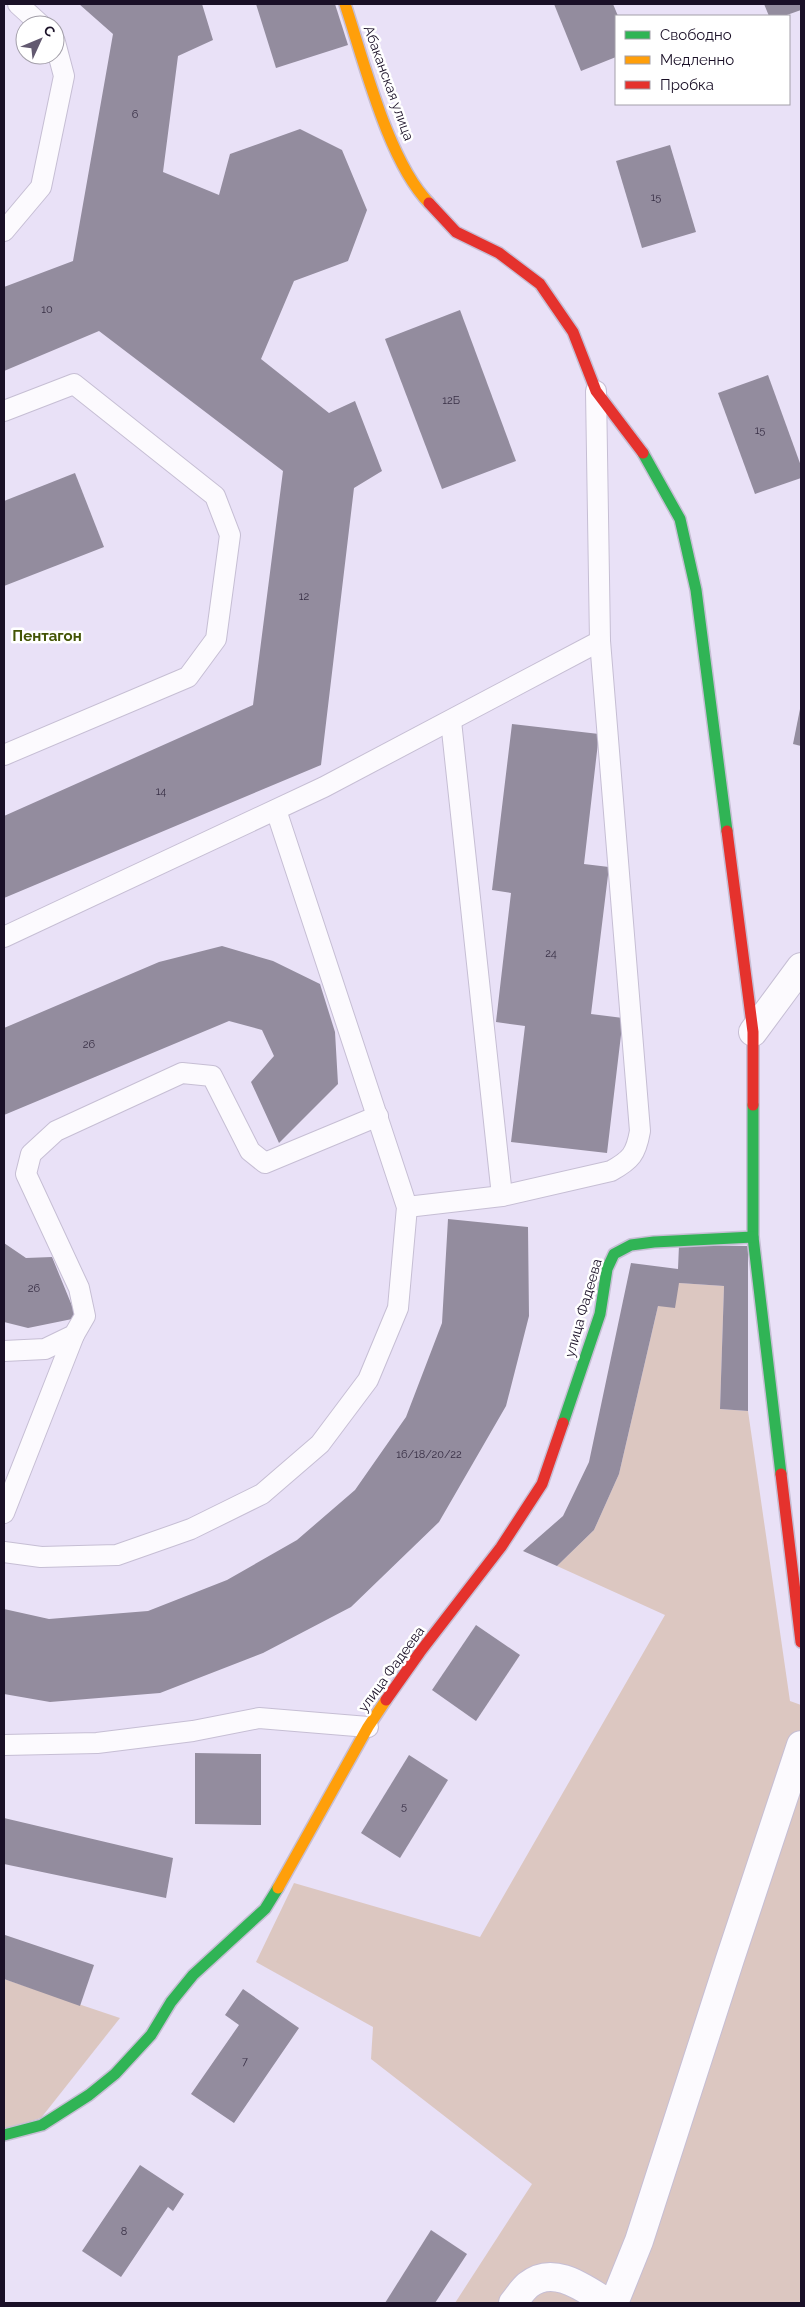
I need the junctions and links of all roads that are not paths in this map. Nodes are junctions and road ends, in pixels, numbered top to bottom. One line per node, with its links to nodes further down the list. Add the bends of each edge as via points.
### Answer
1 (18, 4): 3 (lane)
2 (345, 4): 6 (street, Абаканская улица, via 390,138 417,191 456,232 499,253 540,284 573,332)
3 (30, 15)
4 (61, 65): 5 (lane, via 64,76 41,187)
5 (4, 232)
6 (596, 391): 8 (lane); 14 (street, Абаканская улица, via 647,458 680,519 696,590)
7 (4, 411): 10 (lane, via 74,384 215,496 230,535 216,639 188,677)
8 (600, 641): 9 (lane); 16 (lane, via 640,1131 637,1148 627,1162 611,1171)
9 (451, 721): 11 (lane); 16 (lane)
10 (4, 755)
11 (276, 810): 12 (lane); 15 (lane)
12 (4, 937)
13 (801, 967): 14 (street)
14 (753, 1032): 18 (street, Абаканская улица)
15 (378, 1116): 17 (lane); 19 (lane, via 265,1163 250,1151 212,1076 182,1073 56,1130 31,1154 26,1174 79,1288 85,1316)
16 (502, 1196): 17 (lane)
17 (407, 1207): 22 (lane, via 398,1308 368,1380 320,1444 270,1488 191,1529 117,1555 41,1557)
18 (753, 1237): 23 (street, Абаканская улица); 24 (street, улица Фадеева, via 654,1242 631,1245 614,1254 607,1269 600,1314 542,1484 502,1546)
19 (74, 1336): 20 (lane, via 45,1349); 21 (lane)
20 (4, 1351)
21 (4, 1513)
22 (4, 1552)
23 (801, 1642)
24 (368, 1726): 25 (lane, via 259,1718 193,1731 98,1743); 27 (street, улица Фадеева, via 265,1909 193,1975 171,2002 152,2035 115,2074 42,2125)
25 (4, 1745)
26 (801, 1745): 30 (street, via 639,2241)
27 (4, 2134)
28 (513, 2303): 29 (street, via 527,2285 539,2278 552,2276 580,2286)
29 (608, 2303)
30 (614, 2303)

